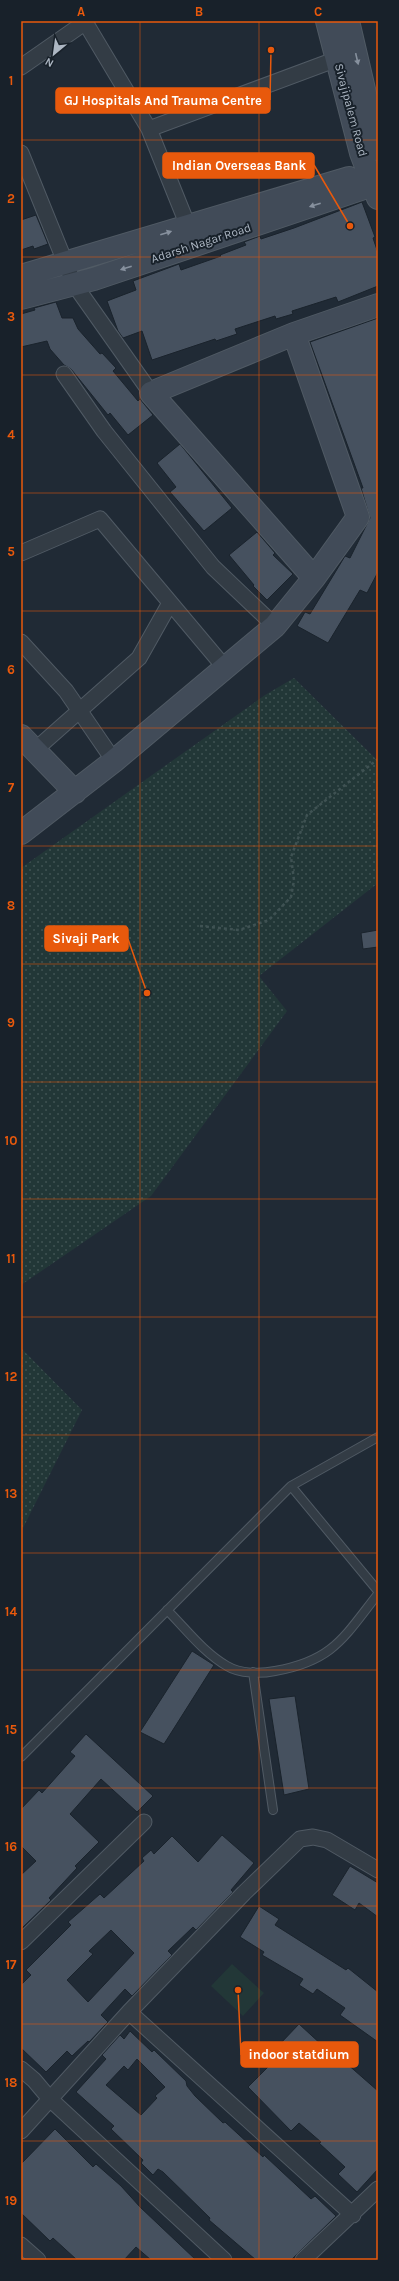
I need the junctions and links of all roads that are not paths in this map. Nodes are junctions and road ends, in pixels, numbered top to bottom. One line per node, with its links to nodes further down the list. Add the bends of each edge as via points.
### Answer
1 (327, 21): 4 (street, Sivajipalem Road)
2 (348, 21): 7 (street, Sivajipalem Road, one-way to 7)
3 (86, 22): 5 (street); 6 (street)
4 (337, 59): 6 (street); 9 (street, Sivajipalem Road, via 361,153)
5 (21, 67)
6 (149, 129): 10 (street)
7 (378, 149)
8 (21, 153): 11 (street)
9 (375, 182): 10 (street, Adarsh Nagar Road); 13 (street, Adarsh Nagar Road, one-way to 13)
10 (188, 226): 11 (street, Adarsh Nagar Road, one-way to 10)
11 (67, 262): 12 (street, Adarsh Nagar Road); 13 (street)
12 (21, 276)
13 (74, 284): 14 (street, Adarsh Nagar Road); 18 (street)
14 (21, 298)
15 (378, 305): 16 (street)
16 (294, 334): 18 (street); 20 (street, via 358,517)
17 (64, 374): 22 (street, via 104,431 212,567)
18 (151, 393): 20 (street)
19 (21, 554): 21 (street, via 100,519)
20 (314, 578): 22 (street)
21 (170, 603): 24 (street); 25 (street, via 139,658)
22 (275, 626): 24 (street)
23 (21, 642): 25 (street, via 66,691)
24 (226, 669): 27 (street)
25 (80, 712): 26 (street); 27 (street)
26 (28, 743): 28 (street)
27 (114, 761): 28 (street)
28 (75, 792): 29 (street)
29 (21, 833)
30 (378, 1437): 31 (lane)
31 (291, 1486): 32 (lane); 33 (lane)
32 (378, 1592): 34 (lane, via 340,1641 318,1659 299,1667 264,1673)
33 (168, 1610): 34 (lane, via 216,1659 229,1667); 35 (lane)
34 (253, 1672): 36 (lane)
35 (21, 1757)
36 (273, 1810)
37 (144, 1822): 39 (street)
38 (378, 1870): 40 (street, via 327,1840 313,1837 300,1839)
39 (21, 1942)
40 (129, 2012): 42 (street); 45 (street)
41 (21, 2070): 42 (street, via 34,2080)
42 (50, 2099): 43 (street); 48 (street)
43 (21, 2130)
44 (378, 2189): 45 (street)
45 (354, 2214): 49 (street)
46 (21, 2245): 47 (street)
47 (38, 2260)
48 (224, 2260)
49 (303, 2260)

